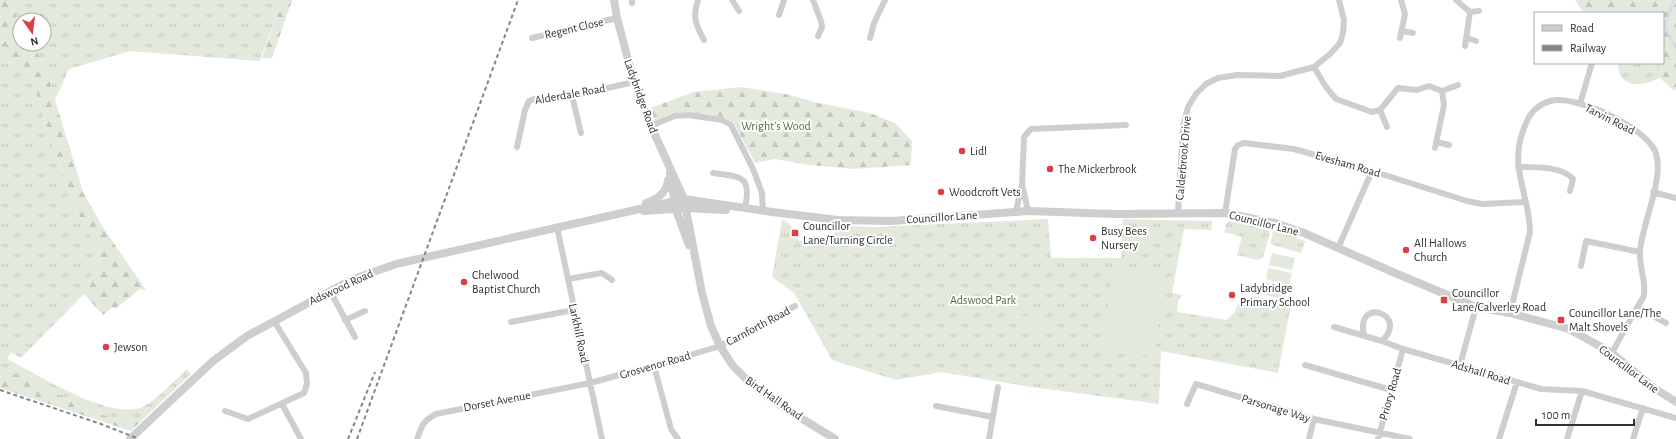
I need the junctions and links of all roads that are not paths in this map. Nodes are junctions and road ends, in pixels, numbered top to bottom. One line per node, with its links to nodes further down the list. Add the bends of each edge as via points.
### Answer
1 (614, 0): 14 (street, Ladybridge Road)
2 (698, 0): 22 (street, via 696,26)
3 (732, 0): 11 (street)
4 (784, 0): 13 (street)
5 (813, 0): 17 (street, via 822,27)
6 (885, 0): 19 (street)
7 (1401, 0): 15 (street, via 1405,14)
8 (1456, 0): 12 (street)
9 (1342, 1): 26 (street, Calderbrook Drive, via 1344,20 1340,43)
10 (1479, 10): 12 (street)
11 (740, 12)
12 (1470, 12): 21 (street)
13 (778, 15)
14 (617, 18): 18 (street, Regent Close); 27 (street, Ladybridge Road)
15 (1402, 31): 16 (street); 20 (street)
16 (1413, 33)
17 (818, 36)
18 (532, 38)
19 (870, 38)
20 (1400, 38)
21 (1467, 38): 23 (street); 24 (street)
22 (704, 40)
23 (1476, 41)
24 (1465, 46)
25 (1592, 64): 31 (street)
26 (1314, 67): 32 (street, via 1326,88 1336,99 1372,112); 58 (street, Calderbrook Drive, via 1280,76 1237,75 1218,78 1206,84 1196,94 1188,107 1184,127)
27 (634, 82): 30 (street, Alderdale Road); 34 (street, Ladybridge Road)
28 (1458, 85): 29 (street)
29 (1442, 91): 32 (street, via 1429,86 1417,90 1396,85); 37 (street, via 1444,106 1436,145)
30 (572, 96): 36 (street); 38 (street, Alderdale Road, via 537,98 529,102)
31 (1580, 104): 40 (street, Tarvin Road, via 1562,100 1550,101 1530,114 1518,149); 45 (street, Tarvin Road, via 1600,110 1646,138 1657,158)
32 (1380, 110): 35 (street)
33 (1126, 125): 43 (street, via 1031,129 1024,137)
34 (651, 126): 39 (street, Ladybridge Road); 54 (street, via 674,116 688,115 722,120 731,125 754,169 762,194)
35 (1387, 127)
36 (581, 134)
37 (1449, 145)
38 (517, 147)
39 (669, 166): 47 (street, Ladybridge Road); 48 (street, Ladybridge Road); 57 (street, Adswood Road, via 668,182 661,195 652,201)
40 (1518, 167): 44 (street, via 1546,168 1569,175 1573,179); 49 (street, Tarvin Road)
41 (1372, 170): 49 (street, Evesham Road, via 1467,201 1482,204); 59 (street, Evesham Road, via 1294,149 1238,144 1235,149); 61 (street)
42 (713, 173): 51 (street, via 739,177 743,180 747,187)
43 (1022, 186): 53 (street); 56 (street)
44 (1570, 191)
45 (1653, 192): 46 (street); 62 (street, Tarvin Road)
46 (1676, 198)
47 (684, 199): 48 (street, Adswood Road); 50 (street, Ladybridge Road); 51 (street, Councillor Lane)
48 (674, 201): 52 (street, Ladybridge Road); 57 (street, Adswood Road)
49 (1525, 202): 73 (street, Tarvin Road, via 1530,232)
50 (687, 208): 52 (street, Adswood Road); 55 (street, Councillor Lane); 63 (street, Bird Hall Road)
51 (745, 208): 54 (street, Councillor Lane)
52 (676, 210): 57 (street, Adswood Road); 63 (street, Bird Hall Road)
53 (1028, 210): 56 (street, Councillor Lane); 58 (street, Councillor Lane, via 1115,214)
54 (763, 211): 55 (street, Councillor Lane)
55 (772, 212): 56 (street, Councillor Lane, via 838,220 892,221)
56 (1017, 212)
57 (617, 213): 60 (street, Adswood Road)
58 (1178, 213): 59 (street, Councillor Lane)
59 (1225, 213): 61 (street, Councillor Lane, via 1285,226)
60 (557, 227): 65 (street, Larkhill Road); 67 (street, Adswood Road, via 396,264 351,280)
61 (1338, 248): 69 (street, Councillor Lane)
62 (1640, 252): 64 (street, via 1586,241); 70 (street, Tarvin Road, via 1644,295)
63 (694, 257): 82 (street, Bird Hall Road, via 710,326)
64 (1581, 266)
65 (568, 279): 66 (street, via 602,273); 71 (street, Larkhill Road)
66 (612, 280)
67 (330, 291): 74 (street); 75 (street, Adswood Road)
68 (795, 306): 82 (street, Carnforth Road)
69 (1476, 307): 73 (street, Councillor Lane); 86 (street)
70 (1637, 308): 77 (street); 84 (street, Tarvin Road)
71 (574, 310): 76 (street); 89 (street, Larkhill Road)
72 (366, 311): 74 (street)
73 (1510, 313): 84 (street, Councillor Lane, via 1562,326)
74 (345, 320): 80 (street)
75 (274, 321): 94 (street, via 306,373 307,384 304,393); 103 (street, Adswood Road, via 218,356)
76 (511, 322)
77 (1666, 323)
78 (1334, 327): 79 (street, Adshall Road)
79 (1364, 335): 81 (street, Adshall Road); 81 (street, via 1362,328 1367,315 1382,312 1388,318 1390,326 1387,336)
80 (355, 338)
81 (1382, 341): 83 (street, Adshall Road)
82 (720, 346): 87 (street, Grosvenor Road); 108 (street, Bird Hall Road, via 733,366 751,384)
83 (1403, 349): 86 (street, Adshall Road); 91 (street, Priory Road)
84 (1612, 353): 93 (street, Councillor Lane)
85 (1305, 365): 91 (street)
86 (1460, 365): 88 (street, Adshall Road)
87 (654, 366): 89 (street, Grosvenor Road); 107 (street, via 671,429)
88 (1516, 382): 92 (street, Adshall Road, via 1541,389); 113 (street)
89 (590, 383): 105 (street, Dorset Avenue, via 436,414 426,419); 106 (street, Larkhill Road)
90 (998, 387): 99 (street)
91 (1391, 390): 102 (street, Priory Road)
92 (1582, 391): 97 (street, Councillor Lane); 114 (street)
93 (1674, 398)
94 (282, 404): 98 (street, via 248,419); 104 (street)
95 (1187, 404): 101 (street, Parsonage Way, via 1196,384)
96 (936, 406): 99 (street)
97 (1643, 408): 100 (street, Councillor Lane); 115 (street)
98 (225, 411)
99 (993, 417): 109 (street)
100 (1676, 418)
101 (1314, 419): 102 (street, Parsonage Way); 110 (street)
102 (1380, 432): 111 (street, Priory Road); 112 (street, Parsonage Way)
103 (130, 439)
104 (301, 439)
105 (417, 439)
106 (602, 439)
107 (678, 439)
108 (835, 439)
109 (989, 439)
110 (1309, 439)
111 (1378, 439)
112 (1410, 439)
113 (1499, 439)
114 (1567, 439)
115 (1633, 439)

